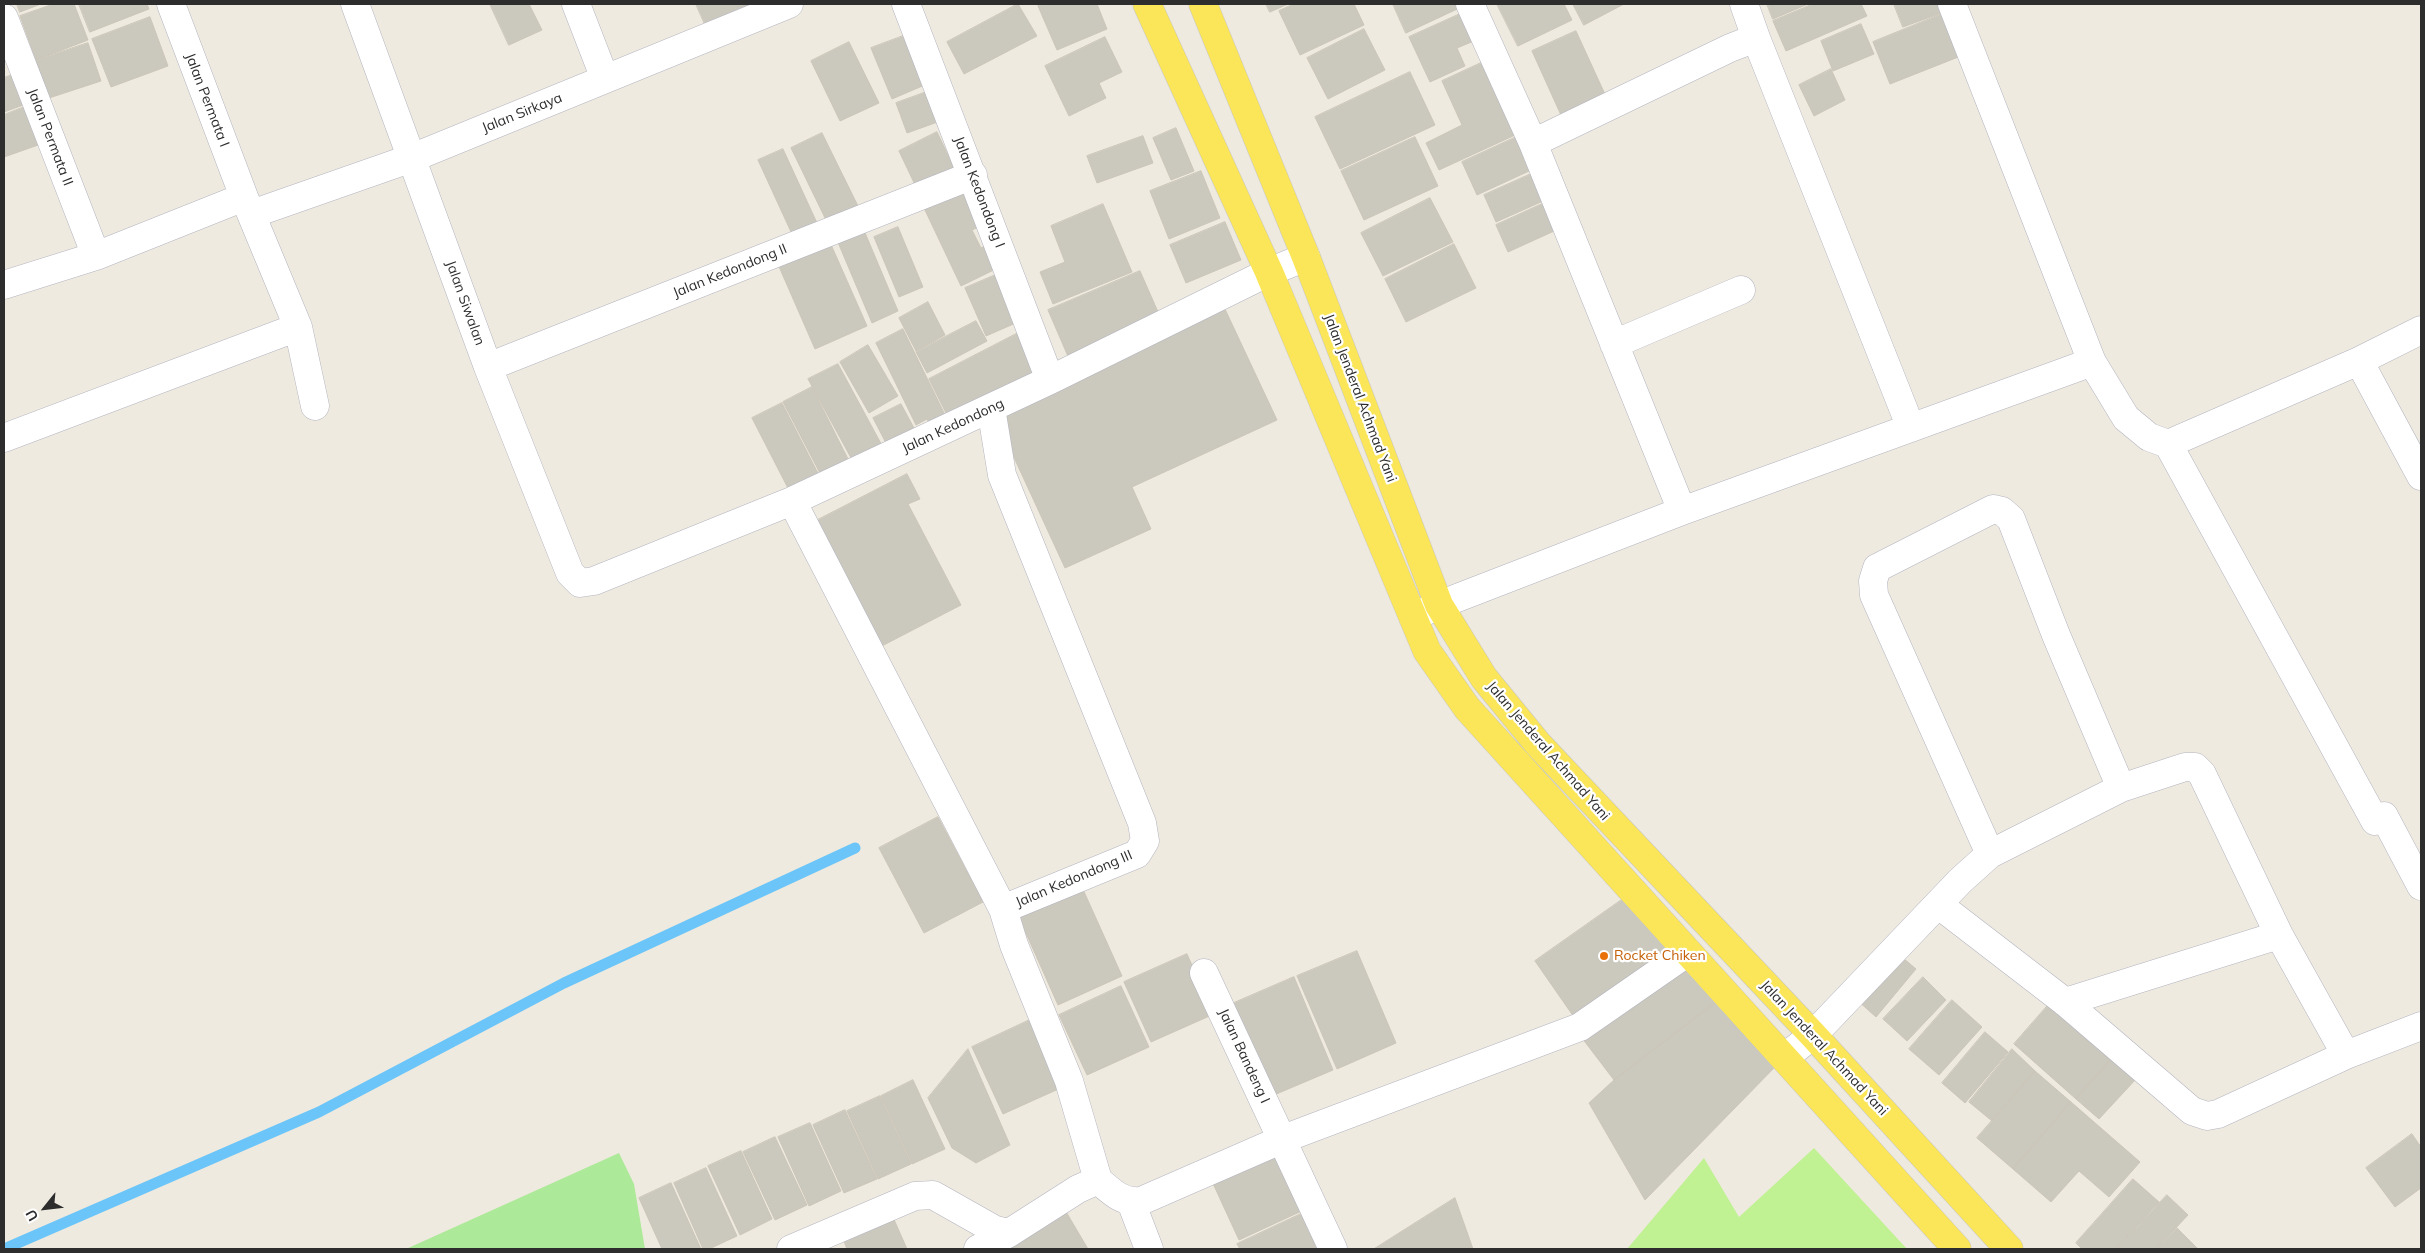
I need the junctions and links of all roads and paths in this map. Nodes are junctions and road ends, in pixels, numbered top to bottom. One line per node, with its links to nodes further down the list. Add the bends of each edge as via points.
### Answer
1 (171, 4): 17 (street, Jalan Permata I)
2 (355, 4): 15 (street, Jalan Siwalan)
3 (576, 4): 13 (street)
4 (789, 4): 13 (street, Jalan Sirkaya)
5 (906, 4): 16 (street, Jalan Kedondong I)
6 (1147, 4): 20 (main road)
7 (1203, 4): 19 (main road, Jalan Jenderal Achmad Yani)
8 (1470, 4): 14 (street)
9 (1744, 4): 12 (street)
10 (1952, 4): 27 (street)
11 (4, 18): 18 (street, Jalan Permata II)
12 (1756, 38): 14 (street); 32 (street)
13 (605, 79): 15 (street, Jalan Sirkaya)
14 (1533, 143): 25 (street)
15 (412, 158): 17 (street, Jalan Sirkaya); 28 (street, Jalan Siwalan)
16 (973, 175): 28 (street, Jalan Kedondong II); 29 (street, Jalan Kedondong I)
17 (248, 205): 18 (street, Jalan Sirkaya); 23 (street, Jalan Permata I)
18 (96, 256): 21 (street, Jalan Sirkaya)
19 (1306, 257): 20 (street, Jalan Kedondong); 39 (main road, Jalan Jenderal Achmad Yani)
20 (1269, 272): 29 (street, Jalan Kedondong); 40 (main road)
21 (4, 285)
22 (1741, 290): 25 (street)
23 (298, 327): 30 (street, Jalan Permata I); 33 (street)
24 (2421, 330): 26 (street)
25 (1614, 344): 37 (street)
26 (2360, 361): 34 (street); 35 (street)
27 (2092, 362): 32 (street); 34 (street, via 2126,418 2149,437)
28 (488, 367): 38 (street, Jalan Siwalan, via 570,573 580,582)
29 (1050, 380): 31 (street, Jalan Kedondong)
30 (314, 406)
31 (991, 408): 36 (street, Jalan Kedondong); 45 (street, Jalan Kedondong III, via 1002,475 1142,823 1145,841 1137,854)
32 (1911, 428): 37 (street)
33 (4, 438)
34 (2168, 444): 43 (street, via 2375,820 2384,816)
35 (2421, 476)
36 (792, 501): 38 (street, Jalan Kedondong); 45 (street)
37 (1682, 511): 39 (street)
38 (594, 581)
39 (1439, 604): 40 (street); 51 (main road, Jalan Jenderal Achmad Yani, via 1484,678 1538,744)
40 (1413, 617): 47 (main road, via 1427,651 1467,708)
41 (2121, 788): 42 (street); 42 (street, via 2011,520 2002,511 1993,509 1877,568 1873,580 1874,595); 46 (street, via 2185,767 2195,767 2202,774)
42 (1990, 854): 44 (street)
43 (2421, 886)
44 (1939, 905): 49 (street); 51 (street)
45 (1003, 909): 55 (street, Jalan Kedondong III, via 1014,945 1069,1081)
46 (2279, 935): 49 (street); 52 (street)
47 (1688, 952): 53 (main road); 54 (street, via 1580,1027)
48 (1204, 973): 54 (street, Jalan Bandeng I)
49 (2065, 1002): 52 (street, via 2192,1111 2207,1116 2218,1114)
50 (2421, 1026): 52 (street)
51 (1812, 1035): 53 (street); 62 (main road, Jalan Jenderal Achmad Yani)
52 (2346, 1055)
53 (1785, 1057): 61 (main road)
54 (1283, 1139): 56 (street, via 1141,1202); 60 (street, Jalan Bandeng I)
55 (1098, 1180): 56 (street, via 1120,1199); 57 (street)
56 (1132, 1202): 59 (street)
57 (994, 1237): 58 (street, via 933,1196 915,1196)
58 (791, 1249)
59 (1149, 1249)
60 (1334, 1249)
61 (1957, 1249)
62 (2010, 1249)

